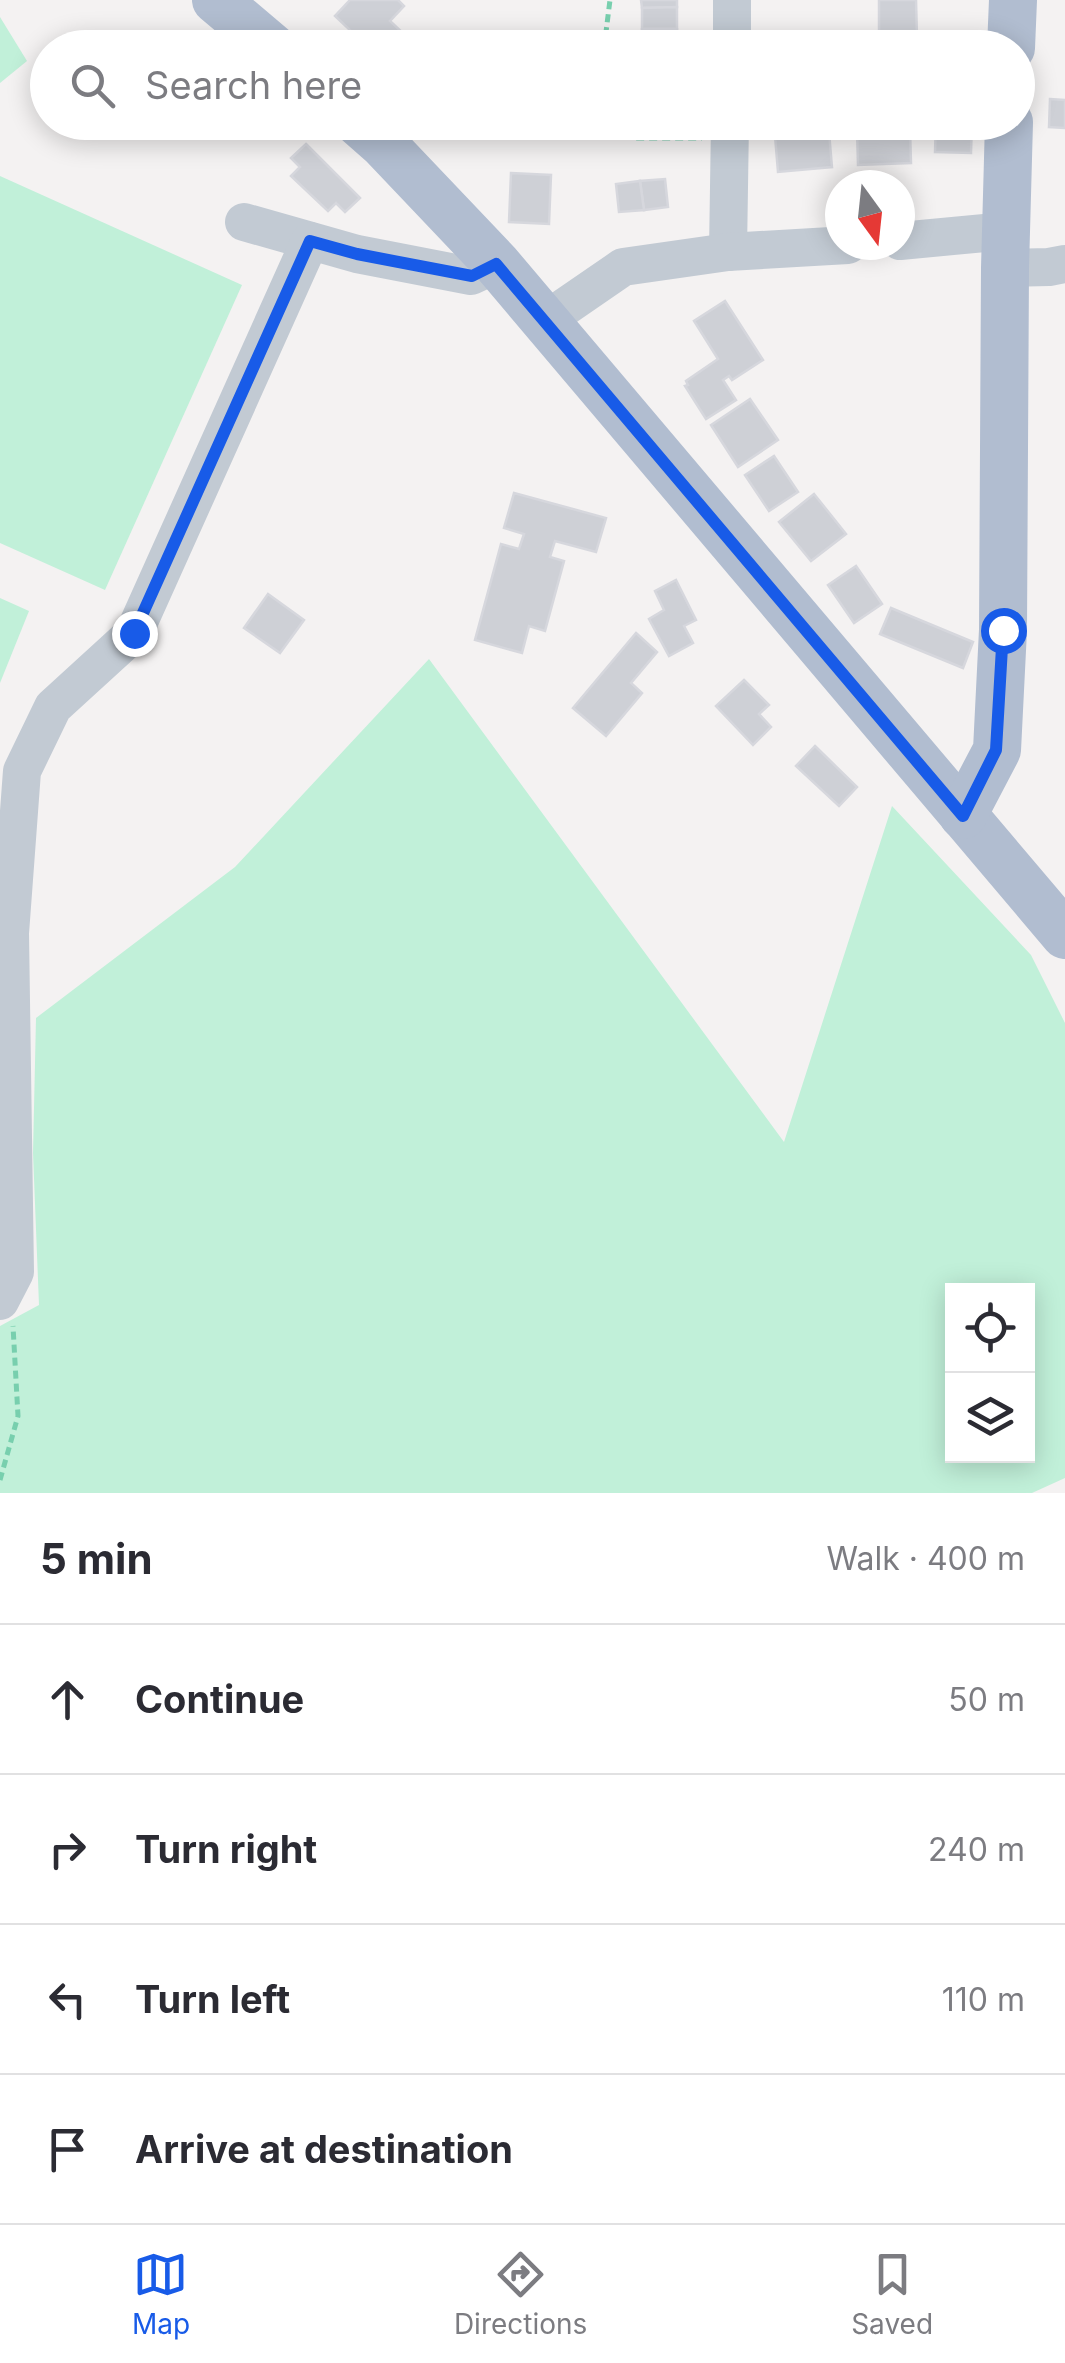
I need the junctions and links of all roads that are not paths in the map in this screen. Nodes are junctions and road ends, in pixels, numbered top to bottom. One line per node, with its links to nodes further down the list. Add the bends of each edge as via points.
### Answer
1 (216, 0): 4 (main road)
2 (732, 0): 5 (street)
3 (1013, 0): 6 (main road)
4 (252, 30)
5 (732, 30)
6 (1011, 30)
7 (378, 140): 16 (main road)
8 (730, 140): 15 (street)
9 (1009, 140): 14 (main road)
10 (244, 222): 11 (street)
11 (310, 241): 16 (street, via 472,276); 21 (street, via 134,633 52,706 22,771 10,933 15,1272)
12 (915, 242): 14 (street)
13 (825, 246): 15 (street)
14 (1006, 249): 17 (street); 19 (main road, via 996,750)
15 (728, 252): 18 (street, via 623,268)
16 (496, 264): 18 (main road)
17 (1065, 264)
18 (546, 320): 19 (main road)
19 (963, 816): 20 (main road)
20 (1065, 935)
21 (1, 1301)

